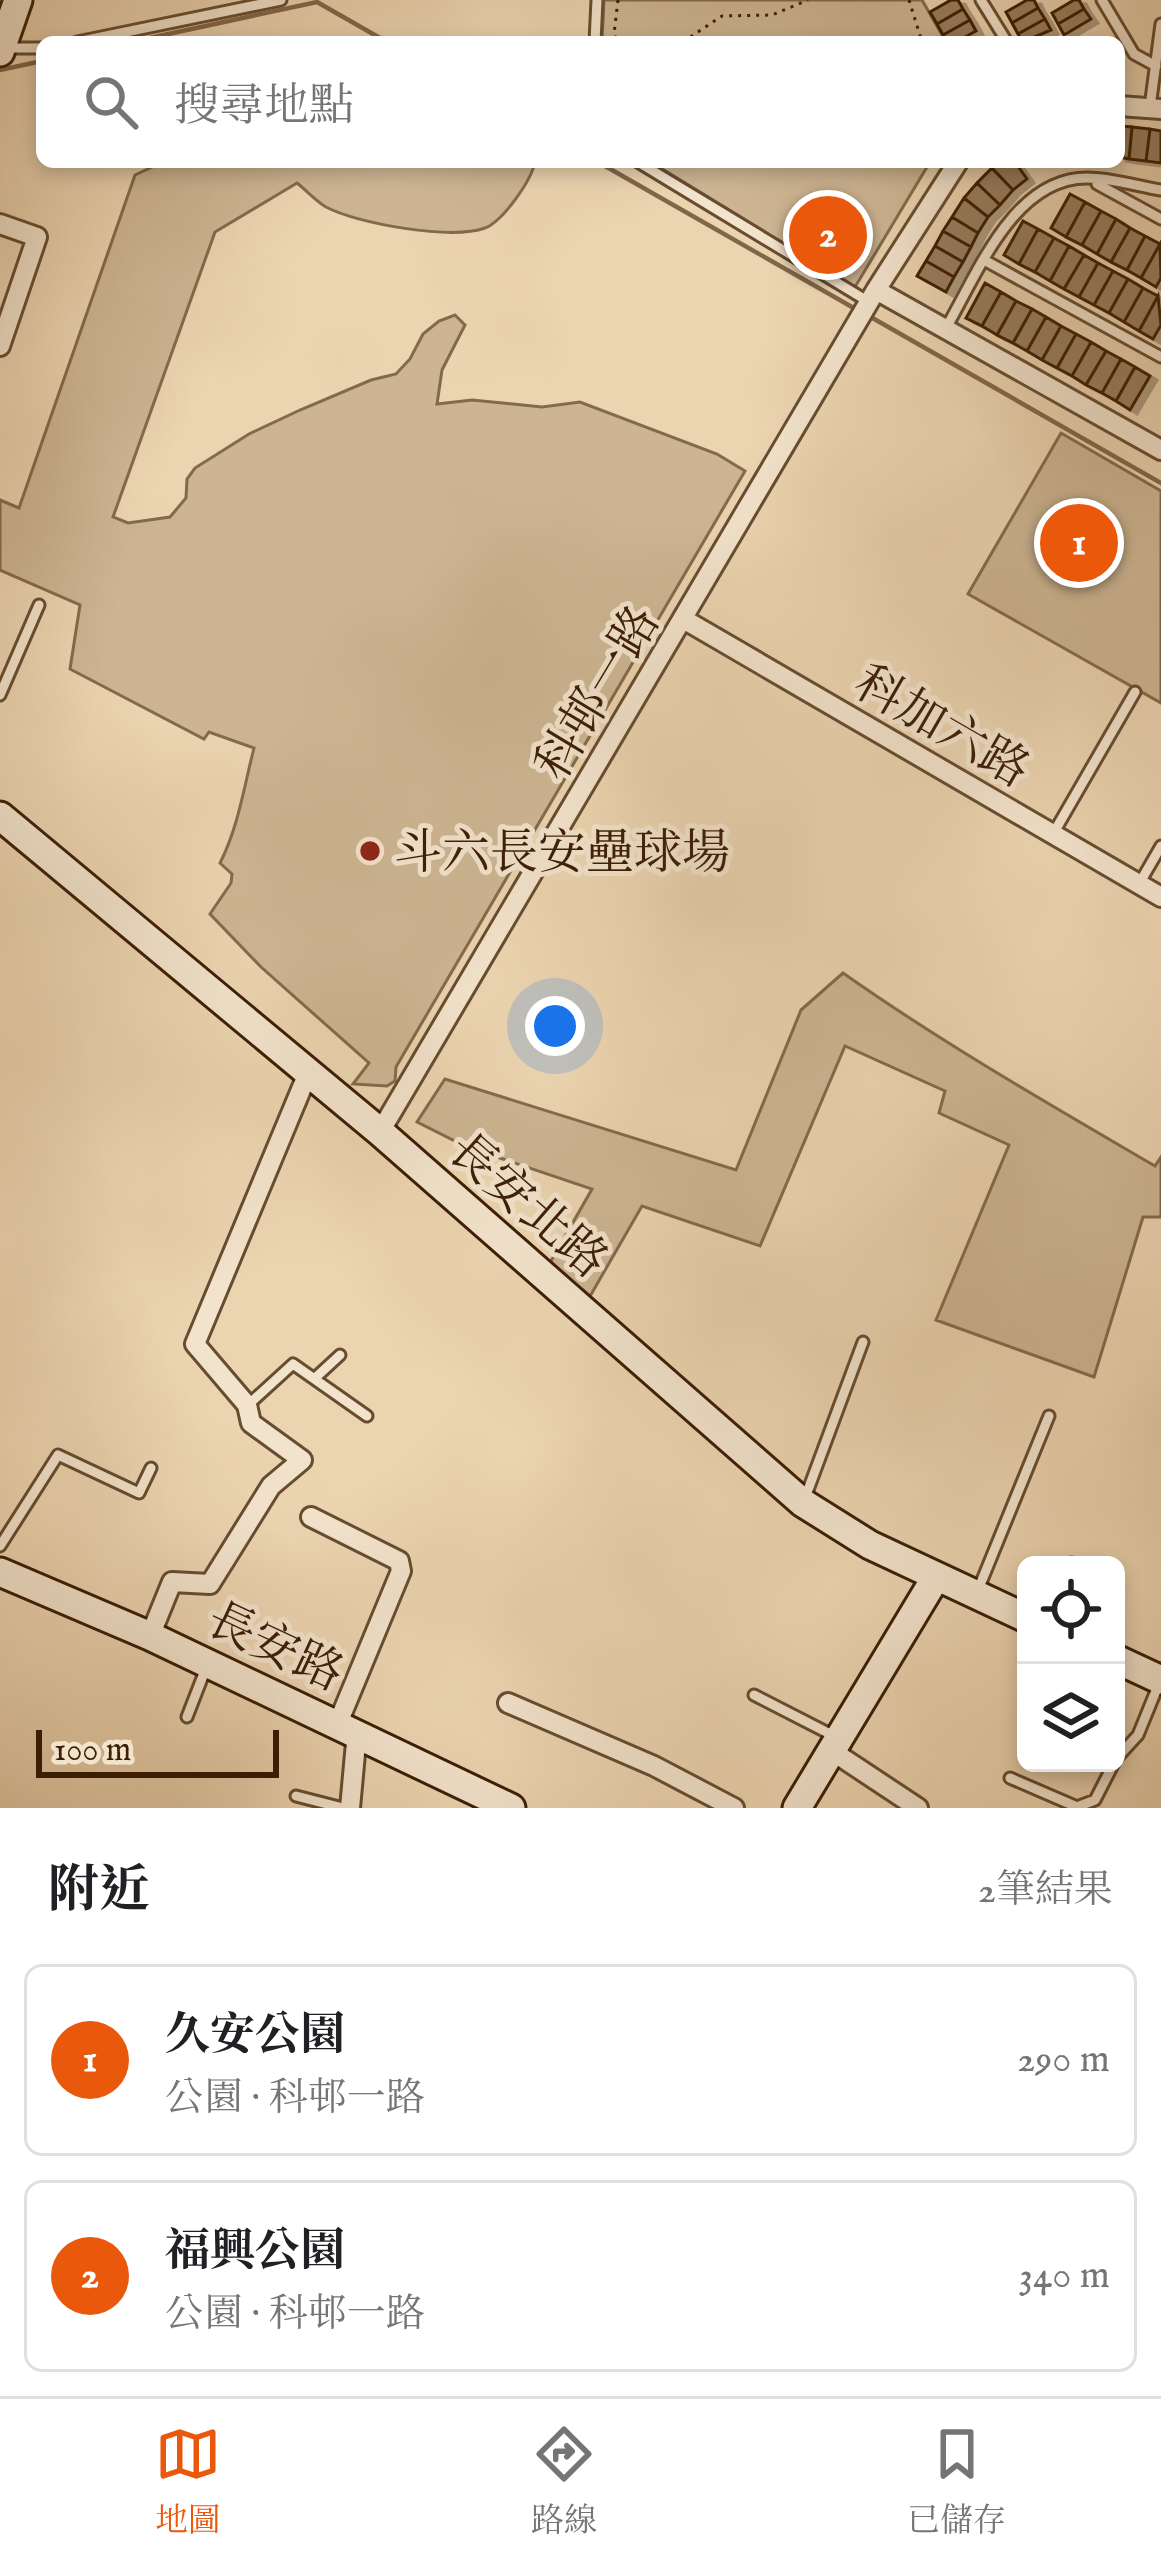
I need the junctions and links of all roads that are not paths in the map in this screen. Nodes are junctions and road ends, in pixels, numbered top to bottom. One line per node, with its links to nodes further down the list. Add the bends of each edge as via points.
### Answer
1 (18, 0): 13 (street)
2 (281, 0): 7 (lane)
3 (597, 0): 8 (lane)
4 (981, 0): 9 (lane)
5 (1102, 0): 10 (lane)
6 (1161, 24): 14 (lane)
7 (106, 36)
8 (595, 36)
9 (1002, 36)
10 (1123, 36)
11 (1125, 40): 14 (lane)
12 (36, 48): 13 (lane)
13 (1, 50)
14 (1156, 66): 16 (lane)
15 (1125, 106): 16 (street)
16 (1156, 108)
17 (649, 168): 24 (lane)
18 (953, 168): 24 (street, 科邨一路)
19 (1087, 178): 20 (lane); 21 (lane); 23 (lane, via 1037,196)
20 (1161, 190)
21 (1161, 219)
22 (0, 224): 26 (street, via 37,237)
23 (984, 260): 25 (lane); 27 (lane)
24 (873, 296): 25 (street); 30 (street, 科邨一路)
25 (946, 328): 28 (street)
26 (0, 346)
27 (1161, 357)
28 (1161, 450)
29 (39, 605): 32 (lane)
30 (685, 620): 34 (street, 科加六路); 39 (street, 科邨一路)
31 (1136, 692): 34 (lane)
32 (0, 695)
33 (0, 816): 38 (street, 長安北路)
34 (1053, 834): 36 (street, 科加六路)
35 (1161, 846): 36 (lane)
36 (1139, 884): 37 (street, 科加六路)
37 (1161, 897)
38 (308, 1073): 39 (street, 長安北路); 43 (street, via 196,1344)
39 (380, 1132): 47 (street, 長安北路)
40 (863, 1342): 47 (lane)
41 (340, 1355): 42 (lane)
42 (314, 1379): 43 (lane, via 293,1364); 44 (lane)
43 (247, 1405): 54 (street, via 251,1423 302,1460 271,1486 210,1584 172,1582)
44 (367, 1416)
45 (1049, 1416): 52 (lane)
46 (151, 1468): 49 (lane, via 139,1493 58,1455)
47 (802, 1503): 51 (street, 長安北路)
48 (310, 1517): 61 (street, via 399,1561 401,1571)
49 (0, 1546)
50 (0, 1572): 54 (street, 長安路)
51 (936, 1577): 52 (street, 長安北路); 62 (street)
52 (976, 1595): 53 (street, 長安北路)
53 (1017, 1614)
54 (150, 1636): 55 (street, 長安路)
55 (208, 1663): 60 (lane); 61 (street, 長安路)
56 (1125, 1663): 57 (street)
57 (1161, 1680): 63 (lane)
58 (754, 1695): 62 (lane)
59 (508, 1703): 69 (street)
60 (187, 1718)
61 (348, 1728): 67 (street); 68 (street, 長安路)
62 (836, 1745): 70 (street); 71 (street)
63 (1125, 1750)
64 (1109, 1772): 65 (lane, via 1095,1800 1077,1808)
65 (1010, 1778)
66 (296, 1796): 67 (lane)
67 (346, 1808)
68 (511, 1808)
69 (734, 1808)
70 (797, 1808)
71 (918, 1808)

